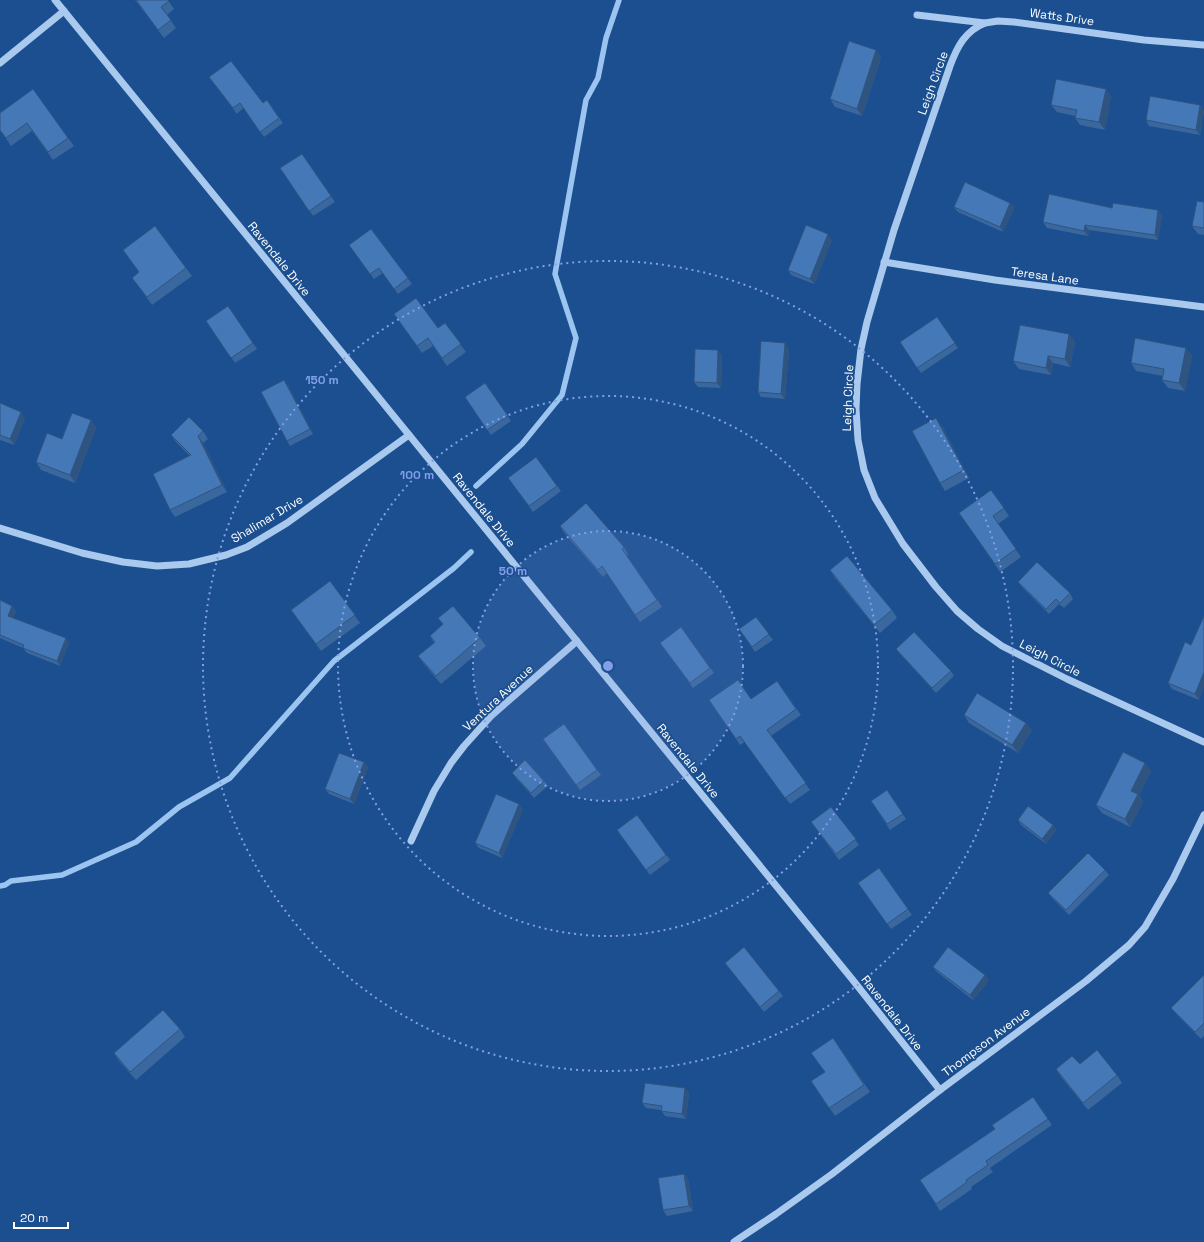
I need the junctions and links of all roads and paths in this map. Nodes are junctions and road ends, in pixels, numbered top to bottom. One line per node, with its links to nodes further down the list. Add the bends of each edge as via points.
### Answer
1 (55, 0): 2 (street, Ravendale Drive)
2 (64, 11): 6 (street); 9 (street, Ravendale Drive)
3 (917, 15): 4 (street, Watts Drive)
4 (985, 23): 5 (street, Watts Drive, via 1014,22 1144,40); 7 (street, Leigh Circle, via 967,34 956,50)
5 (1204, 45)
6 (0, 63)
7 (884, 262): 8 (street, Teresa Lane, via 995,280); 12 (street, Leigh Circle, via 866,322 861,349 857,397 858,440 864,470 876,498 903,544 957,611 1002,646 1066,679)
8 (1204, 307)
9 (409, 435): 10 (street, Shalimar Drive, via 287,523 226,555 190,564 157,566 123,562 82,553); 11 (street, Ravendale Drive)
10 (0, 528)
11 (577, 641): 14 (street, Ventura Avenue, via 492,715 464,746 434,791); 15 (street, Ravendale Drive)
12 (1204, 742)
13 (1204, 816): 15 (street, Thompson Avenue, via 1173,880 1145,927 1129,945 1086,981)
14 (411, 841)
15 (940, 1090): 16 (street, Thompson Avenue, via 832,1174)
16 (734, 1242)

